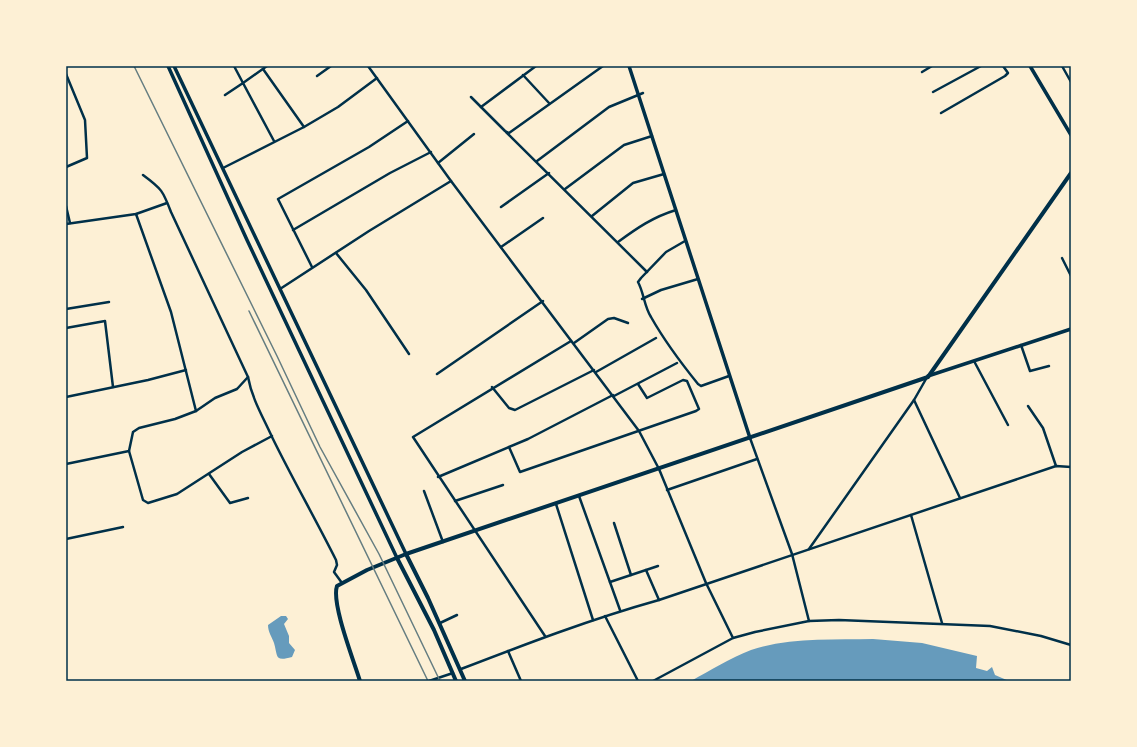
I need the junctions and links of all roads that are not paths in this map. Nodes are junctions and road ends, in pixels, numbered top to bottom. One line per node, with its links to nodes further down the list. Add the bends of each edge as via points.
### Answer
1 (168, 66): 60 (street)
2 (174, 66): 42 (street)
3 (234, 66): 22 (street)
4 (267, 66): 15 (street)
5 (331, 66): 19 (street)
6 (368, 66): 20 (street)
7 (536, 66): 18 (street)
8 (603, 66): 28 (street)
9 (628, 66): 25 (street)
10 (932, 66): 16 (street)
11 (981, 66): 24 (street)
12 (1004, 66): 30 (street, via 1008,73 1005,76)
13 (1030, 66): 35 (street)
14 (1062, 66): 21 (street)
15 (263, 69): 22 (street); 32 (street)
16 (922, 72)
17 (66, 74): 41 (street, via 85,120 87,158)
18 (523, 75): 28 (street); 29 (street)
19 (317, 76)
20 (377, 78): 31 (street); 32 (street)
21 (1071, 82)
22 (243, 83): 26 (street); 37 (street)
23 (643, 92): 25 (street)
24 (933, 92)
25 (638, 94): 36 (street); 39 (street, via 609,107)
26 (224, 95)
27 (470, 97): 29 (street)
28 (549, 103): 33 (street, via 509,133)
29 (481, 107): 33 (street)
30 (941, 113)
31 (408, 120): 38 (street); 58 (street, via 369,148 278,199)
32 (304, 128): 37 (street)
33 (506, 132): 39 (street)
34 (474, 134): 40 (street)
35 (1071, 135)
36 (652, 136): 45 (street); 48 (street, via 624,145)
37 (274, 141): 42 (street)
38 (431, 152): 40 (street); 58 (street)
39 (537, 161): 43 (street)
40 (438, 162): 47 (street)
41 (66, 167)
42 (222, 168): 59 (street)
43 (549, 173): 48 (street); 51 (street)
44 (1071, 173): 89 (main road)
45 (664, 174): 52 (street); 54 (street, via 633,183)
46 (143, 175): 49 (street, via 161,190)
47 (451, 181): 63 (street); 64 (street)
48 (565, 189): 54 (street)
49 (167, 203): 53 (street); 90 (street)
50 (66, 206): 56 (street)
51 (501, 207)
52 (676, 210): 61 (street); 62 (street, via 652,219)
53 (136, 214): 56 (street); 85 (street, via 171,312)
54 (592, 216): 62 (street)
55 (543, 218): 63 (street)
56 (70, 223): 57 (street)
57 (66, 224)
58 (293, 230): 66 (street)
59 (255, 236): 60 (street); 70 (street)
60 (247, 240): 129 (street)
61 (685, 241): 67 (street, via 666,252); 69 (street)
62 (618, 242): 67 (street)
63 (502, 247): 73 (street)
64 (336, 253): 66 (street); 81 (street, via 366,290)
65 (1062, 258): 68 (street)
66 (312, 268): 70 (street)
67 (646, 272): 71 (street, via 638,282)
68 (1071, 276)
69 (699, 279): 71 (street, via 661,290); 88 (street)
70 (280, 289): 127 (street)
71 (642, 299): 88 (street, via 650,316 698,384 706,385)
72 (109, 302): 74 (street)
73 (543, 302): 79 (street); 87 (street)
74 (66, 309)
75 (628, 323): 79 (street, via 614,318 608,319)
76 (66, 328): 92 (street, via 105,322)
77 (1071, 329): 80 (street)
78 (656, 338): 86 (street)
79 (572, 342): 86 (street); 93 (street)
80 (1021, 345): 82 (street); 84 (street, via 1030,371)
81 (409, 354)
82 (974, 361): 89 (street); 99 (street)
83 (677, 363): 91 (street)
84 (1049, 366)
85 (186, 370): 92 (street); 98 (street)
86 (595, 371): 93 (street, via 515,410 508,408); 94 (street)
87 (437, 374)
88 (730, 375): 102 (street)
89 (928, 376): 96 (street); 102 (main road)
90 (248, 377): 98 (street, via 237,389 215,398); 101 (street, via 251,393)
91 (638, 384): 94 (street); 100 (street, via 647,398 683,380 687,381 699,409)
92 (113, 387): 95 (street)
93 (492, 388): 111 (street, via 413,437)
94 (613, 396): 100 (street); 103 (street)
95 (66, 397)
96 (914, 400): 117 (street); 126 (street)
97 (1028, 406): 107 (street, via 1043,428)
98 (196, 411): 104 (street, via 139,428 133,432)
99 (1008, 426)
100 (639, 431): 103 (street, via 520,472); 109 (street)
101 (272, 436): 110 (street); 134 (street, via 336,560 334,572)
102 (750, 438): 105 (street); 109 (main road)
103 (509, 447): 111 (street)
104 (129, 451): 106 (street); 110 (street, via 141,495 143,500 148,502 177,494)
105 (757, 459): 113 (street); 128 (street)
106 (66, 464)
107 (1056, 466): 108 (street); 117 (street)
108 (1071, 467)
109 (659, 469): 113 (street); 115 (main road)
110 (209, 474): 116 (street, via 230,503)
111 (438, 477): 118 (street)
112 (503, 485): 118 (street)
113 (667, 490): 135 (street)
114 (424, 491): 125 (street)
115 (579, 496): 119 (main road); 133 (street)
116 (248, 498)
117 (960, 498): 120 (street)
118 (455, 501): 123 (street)
119 (556, 504): 123 (main road); 140 (street)
120 (911, 515): 126 (street); 143 (street)
121 (614, 523): 132 (street)
122 (123, 527): 124 (street)
123 (475, 532): 125 (main road); 144 (street)
124 (66, 539)
125 (443, 542): 127 (main road)
126 (809, 549): 128 (street)
127 (406, 554): 129 (main road); 142 (main road)
128 (792, 554): 135 (street); 141 (street)
129 (397, 558): 134 (main road); 149 (main road)
130 (658, 566): 131 (street)
131 (646, 570): 132 (street); 136 (street)
132 (631, 575): 133 (street)
133 (610, 582): 137 (street)
134 (343, 583): 150 (main road, via 337,586 336,598)
135 (706, 583): 136 (street); 145 (street)
136 (659, 600): 137 (street)
137 (620, 610): 139 (street)
138 (457, 615): 142 (street)
139 (605, 616): 140 (street); 155 (street)
140 (593, 620): 144 (street)
141 (809, 621): 143 (street); 145 (street)
142 (440, 623): 148 (main road)
143 (942, 623): 146 (street, via 1008,629)
144 (545, 636): 147 (street)
145 (733, 638): 156 (street)
146 (1071, 645)
147 (508, 651): 148 (street); 154 (street)
148 (461, 669): 153 (main road)
149 (453, 673): 151 (street); 152 (main road)
150 (360, 681)
151 (429, 681)
152 (456, 681)
153 (465, 681)
154 (521, 681)
155 (638, 681)
156 (653, 681)

